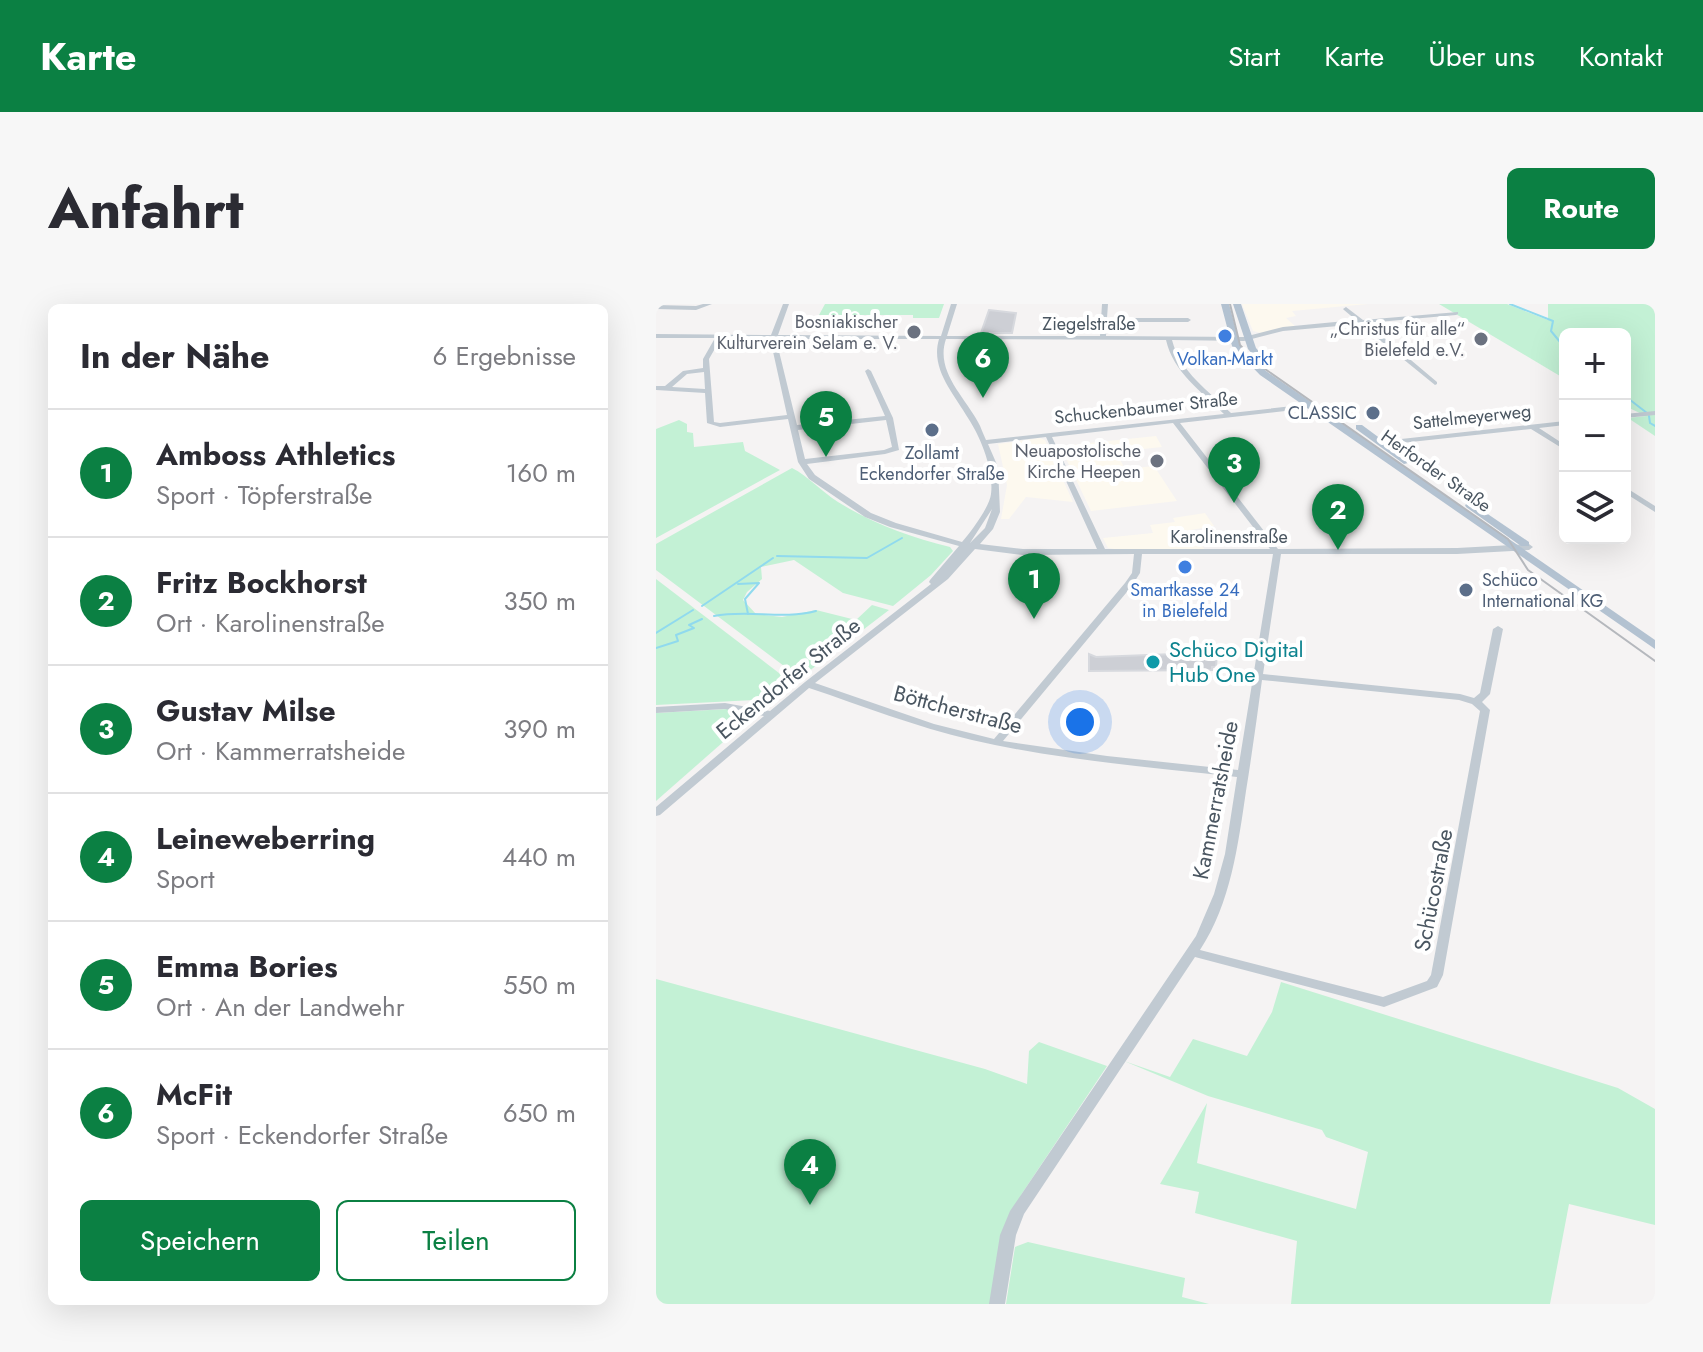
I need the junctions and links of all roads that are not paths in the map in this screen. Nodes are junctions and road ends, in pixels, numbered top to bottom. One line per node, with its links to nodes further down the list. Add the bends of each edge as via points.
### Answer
1 (709, 304): 7 (street)
2 (786, 304): 17 (street)
3 (954, 304): 18 (street, Eckendorfer Straße)
4 (1105, 304): 10 (street)
5 (1225, 304): 21 (main road, Herforder Straße)
6 (1237, 304): 13 (main road, Herforder Straße)
7 (656, 307)
8 (1346, 309): 12 (street)
9 (1456, 313): 12 (street, Ziegelstraße)
10 (1104, 320): 11 (street); 19 (street)
11 (1188, 320)
12 (1361, 322): 13 (street, Ziegelstraße); 25 (street)
13 (1248, 335): 21 (street, Ziegelstraße); 41 (main road, Herforder Straße, via 1255,353 1274,372)
14 (656, 336): 15 (street, Ziegelstraße)
15 (666, 336): 16 (street, Ziegelstraße); 22 (street)
16 (719, 336): 17 (street, Ziegelstraße); 23 (street, via 708,351)
17 (774, 337): 18 (street, Ziegelstraße); 33 (street)
18 (943, 337): 19 (street, Ziegelstraße); 40 (street, Eckendorfer Straße, via 939,350 944,373)
19 (1103, 338): 20 (street, Ziegelstraße)
20 (1169, 339): 21 (street, Ziegelstraße); 31 (street, via 1177,361)
21 (1234, 340): 29 (main road, Herforder Straße, via 1250,362)
22 (656, 344)
23 (706, 370): 27 (street, via 685,372); 28 (street)
24 (868, 371): 34 (street)
25 (1435, 383)
26 (656, 388): 27 (street)
27 (666, 389): 28 (street)
28 (709, 391): 33 (street, via 711,423 716,425)
29 (1311, 406): 31 (street, Schuckenbaumer Straße); 42 (main road, Herforder Straße)
30 (1655, 413): 32 (street)
31 (1229, 415): 35 (street, Schuckenbaumer Straße)
32 (1631, 415)
33 (791, 417): 38 (street)
34 (889, 418): 38 (street); 44 (street, via 897,444 892,450)
35 (1175, 421): 39 (street, Schuckenbaumer Straße); 53 (street)
36 (1559, 424): 37 (street, Sattelmeyerweg)
37 (1533, 427): 41 (street, Sattelmeyerweg); 43 (street)
38 (793, 428): 44 (street)
39 (1048, 435): 40 (street, Schuckenbaumer Straße); 51 (street)
40 (985, 442): 46 (street, Eckendorfer Straße, via 995,469)
41 (1383, 443): 42 (main road); 50 (main road, Herforder Straße)
42 (1366, 444): 50 (main road, Herforder Straße)
43 (1559, 444)
44 (802, 462): 48 (street, Karolinenstraße, via 812,477 868,515)
45 (1631, 493): 47 (street)
46 (994, 499): 48 (street, Eckendorfer Straße); 49 (street, Eckendorfer Straße, via 994,521)
47 (1655, 510)
48 (965, 545): 49 (street, Karolinenstraße); 54 (street, Eckendorfer Straße)
49 (976, 547): 51 (street, Karolinenstraße); 54 (street, Eckendorfer Straße)
50 (1523, 548): 53 (street, Karolinenstraße); 56 (main road, Herforder Straße); 57 (main road, Herforder Straße)
51 (1103, 553): 52 (street, Karolinenstraße)
52 (1138, 553): 53 (street, Karolinenstraße); 63 (street, via 1136,573 1128,585)
53 (1277, 553): 58 (street, Kammerratsheide)
54 (927, 591): 59 (street, Eckendorfer Straße)
55 (1498, 629): 60 (street, via 1485,694)
56 (1655, 634)
57 (1655, 645)
58 (1260, 677): 60 (street); 64 (street, Kammerratsheide)
59 (808, 684): 62 (street, Eckendorfer Straße); 63 (street, Böttcherstraße)
60 (1476, 702): 68 (street, Schücostraße, via 1486,717 1432,984 1384,1002)
61 (656, 710): 62 (street, via 725,706)
62 (772, 714): 65 (street, Eckendorfer Straße)
63 (997, 742): 64 (street, Böttcherstraße)
64 (1243, 774): 68 (street, Kammerratsheide, via 1223,883)
65 (676, 798): 66 (street, Eckendorfer Straße); 67 (street, Eckendorfer Straße)
66 (656, 813)
67 (656, 822)
68 (1192, 952): 69 (street, Kammerratsheide, via 1018,1211 1008,1235)
69 (997, 1304)

